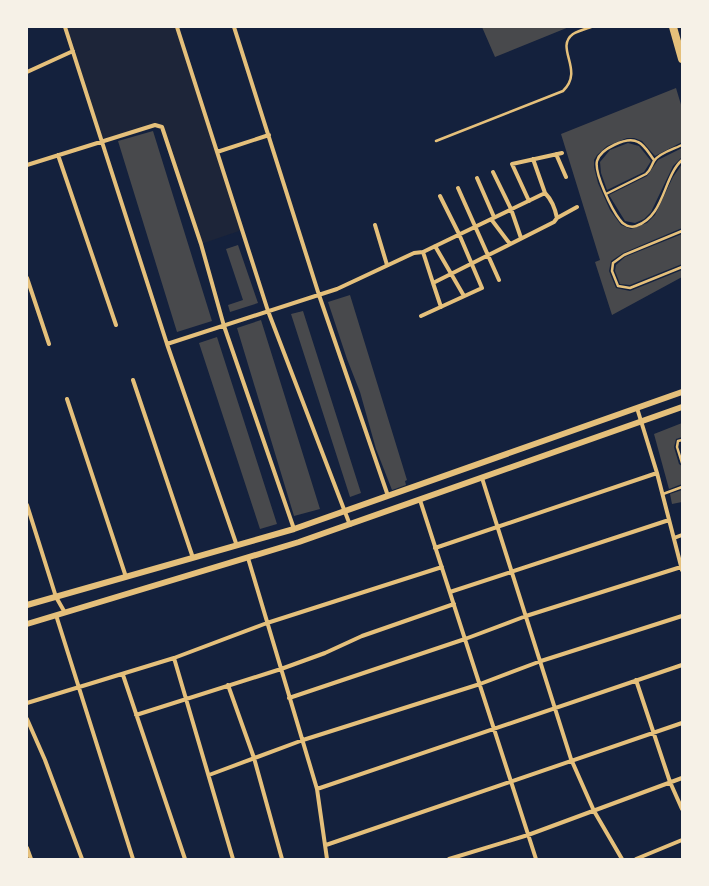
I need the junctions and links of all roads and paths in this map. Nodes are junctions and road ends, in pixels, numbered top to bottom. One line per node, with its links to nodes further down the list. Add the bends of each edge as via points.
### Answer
1 (65, 27): 6 (street)
2 (177, 27): 13 (street)
3 (234, 27): 9 (street)
4 (591, 27): 11 (lane, via 574,34 567,42 572,77 570,84 563,91)
5 (673, 27): 7 (main road)
6 (73, 51): 8 (street); 10 (street)
7 (682, 59)
8 (27, 72)
9 (269, 135): 13 (street); 49 (street)
10 (103, 140): 16 (street); 55 (street, via 155,125 162,127 201,244); 57 (street)
11 (436, 141)
12 (682, 145): 18 (lane)
13 (217, 152): 52 (street)
14 (562, 153): 15 (street)
15 (556, 154): 17 (street); 22 (street)
16 (58, 155): 20 (street); 54 (street)
17 (533, 159): 25 (street); 28 (street, via 512,164)
18 (654, 160): 26 (lane, via 646,174); 26 (lane, via 641,143 636,141 608,148 596,162)
19 (682, 160): 26 (lane, via 674,167 660,203 637,226 631,227 619,220)
20 (27, 165)
21 (493, 172): 30 (street)
22 (566, 177)
23 (477, 178): 31 (street)
24 (458, 188): 34 (street)
25 (545, 193): 28 (street); 32 (street)
26 (606, 194)
27 (440, 196): 36 (street)
28 (528, 201): 30 (street)
29 (577, 207): 32 (street)
30 (511, 209): 31 (street); 37 (street)
31 (493, 218): 34 (street); 38 (street)
32 (557, 218): 37 (street, via 554,222)
33 (375, 225): 43 (street)
34 (476, 226): 36 (street); 41 (street)
35 (682, 231): 44 (lane, via 624,255 613,263 612,271 618,286 630,288)
36 (459, 234): 39 (street); 42 (street)
37 (521, 238): 38 (street)
38 (510, 244): 41 (street)
39 (435, 246): 40 (street); 45 (street)
40 (423, 252): 43 (street, via 414,253); 48 (street)
41 (488, 255): 42 (street); 47 (street)
42 (471, 263): 45 (street); 50 (street, via 482,288)
43 (388, 265): 49 (street)
44 (682, 267)
45 (452, 273): 48 (street); 50 (street)
46 (27, 278): 56 (street)
47 (499, 280)
48 (433, 283): 51 (street)
49 (319, 295): 52 (street); 70 (street)
50 (464, 296): 51 (street)
51 (441, 307): 53 (street)
52 (268, 311): 55 (street); 73 (street)
53 (421, 316)
54 (116, 325)
55 (224, 326): 57 (street); 77 (street)
56 (49, 344)
57 (167, 344): 80 (street)
58 (133, 380): 82 (street)
59 (682, 392): 62 (street)
60 (67, 399): 87 (street)
61 (682, 407): 63 (street)
62 (638, 408): 63 (street); 70 (street)
63 (642, 421): 66 (street); 67 (street)
64 (682, 440): 65 (lane, via 678,441 677,447)
65 (682, 463)
66 (657, 472): 69 (street); 76 (street)
67 (482, 478): 71 (street); 76 (street)
68 (682, 487): 69 (lane)
69 (662, 494): 74 (street)
70 (388, 496): 73 (street)
71 (420, 500): 75 (street); 81 (street)
72 (27, 505): 89 (street)
73 (346, 510): 75 (street); 77 (street)
74 (669, 520): 79 (street); 86 (street)
75 (350, 525): 83 (street)
76 (498, 526): 81 (street); 86 (street)
77 (294, 529): 80 (street)
78 (682, 535): 79 (street)
79 (674, 538): 85 (street)
80 (237, 546): 82 (street)
81 (435, 548): 84 (street)
82 (193, 558): 87 (street)
83 (248, 558): 92 (street); 96 (street)
84 (442, 567): 88 (street); 96 (street)
85 (681, 569): 94 (street)
86 (512, 570): 88 (street); 94 (street)
87 (126, 577): 89 (street)
88 (450, 592): 90 (street)
89 (56, 597): 91 (street); 92 (street)
90 (454, 604): 98 (street); 102 (street, via 362,636)
91 (27, 606)
92 (64, 612): 93 (street)
93 (56, 615): 97 (street); 107 (street)
94 (526, 616): 98 (street); 100 (street)
95 (682, 616): 100 (street)
96 (267, 623): 99 (street); 102 (street)
97 (27, 624)
98 (465, 639): 105 (street); 108 (street)
99 (174, 658): 103 (street); 109 (street)
100 (541, 661): 105 (street); 111 (street)
101 (682, 665): 104 (street)
102 (280, 670): 106 (street); 108 (street)
103 (123, 675): 107 (street); 112 (street)
104 (636, 680): 111 (street); 116 (street)
105 (480, 684): 115 (street); 117 (street)
106 (228, 685): 109 (street); 118 (street)
107 (77, 686): 110 (street); 133 (street)
108 (289, 698): 117 (street)
109 (186, 700): 112 (street); 120 (street)
110 (27, 703)
111 (556, 708): 115 (street); 119 (street)
112 (136, 715): 134 (street)
113 (27, 719): 132 (street)
114 (682, 723): 116 (street)
115 (494, 728): 122 (street); 124 (street)
116 (652, 732): 119 (street); 123 (street)
117 (303, 740): 118 (street); 124 (street)
118 (254, 758): 120 (street); 136 (street)
119 (571, 759): 122 (street); 126 (street)
120 (208, 775): 135 (street)
121 (682, 778): 123 (street)
122 (510, 780): 127 (street); 129 (street)
123 (670, 782): 125 (street); 126 (street)
124 (317, 789): 129 (street)
125 (682, 809)
126 (594, 811): 127 (street); 140 (street)
127 (528, 835): 138 (street); 139 (street)
128 (682, 840): 141 (street)
129 (326, 845): 137 (street)
130 (27, 848): 131 (street)
131 (31, 859)
132 (82, 859)
133 (133, 859)
134 (185, 859)
135 (233, 859)
136 (282, 859)
137 (327, 859)
138 (449, 859)
139 (536, 859)
140 (622, 859)
141 (636, 859)

